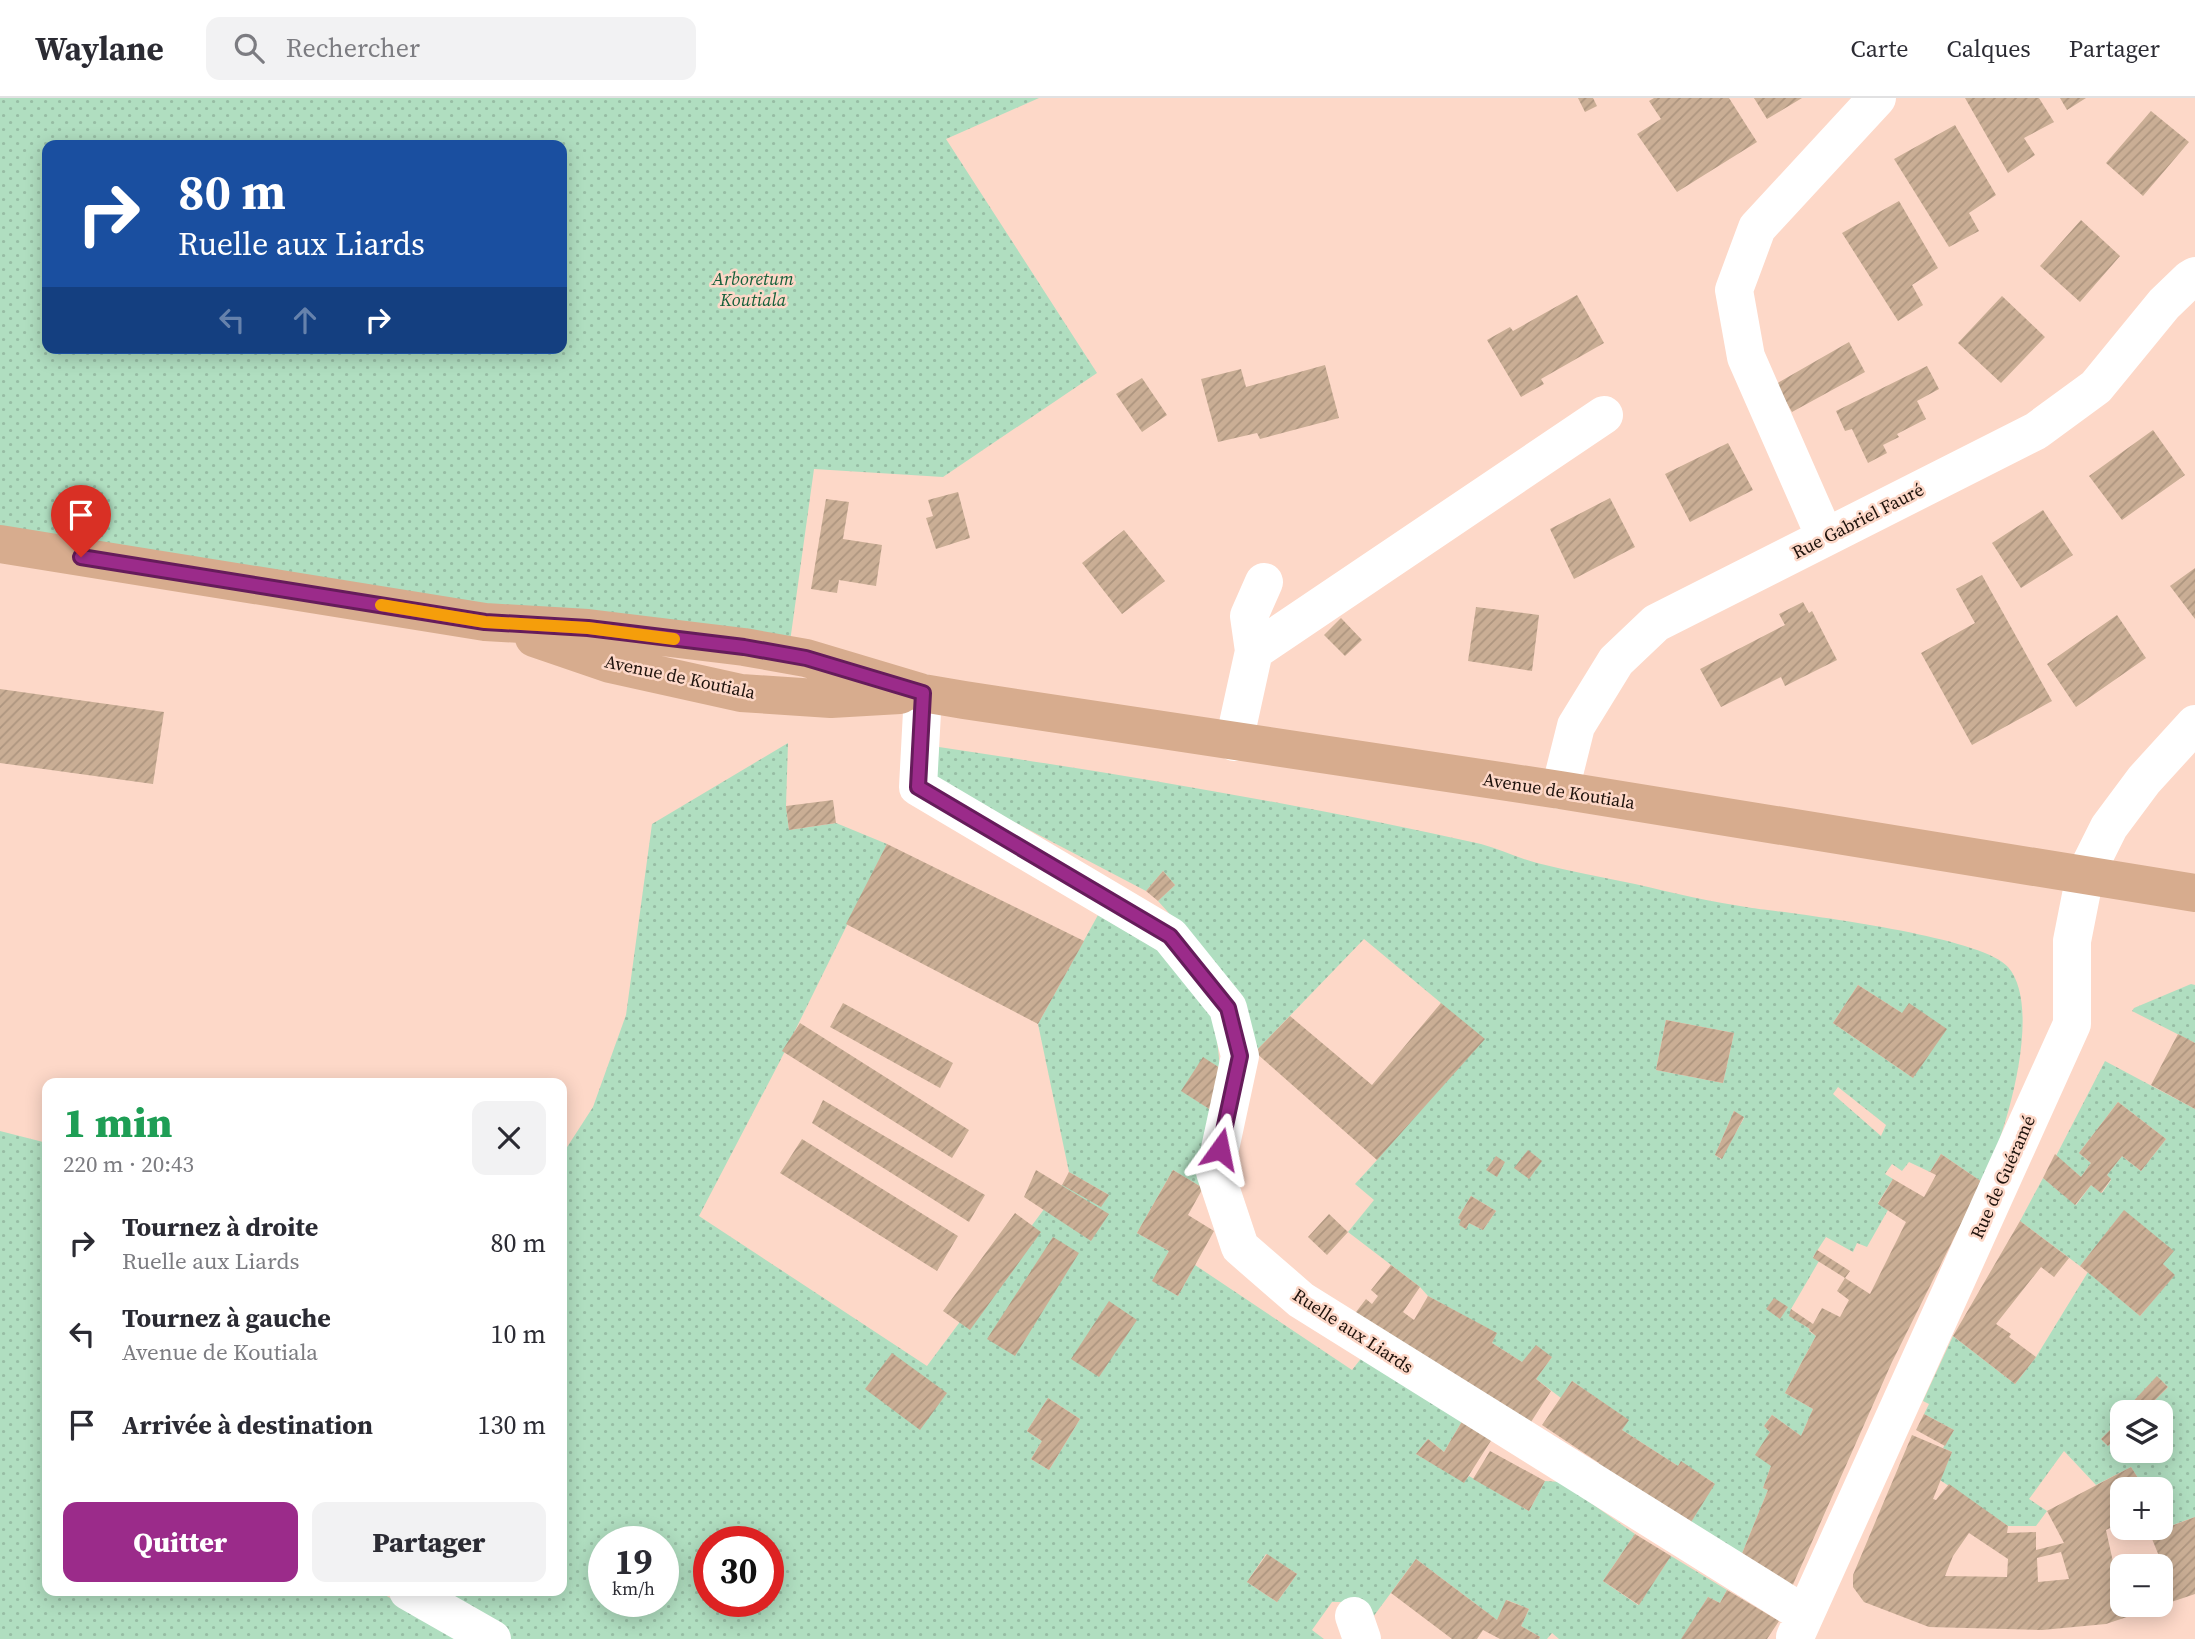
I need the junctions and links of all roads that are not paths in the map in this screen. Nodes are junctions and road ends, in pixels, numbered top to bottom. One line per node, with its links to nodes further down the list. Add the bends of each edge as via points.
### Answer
1 (1877, 98): 4 (street, via 1757,229 1734,290 1746,357)
2 (2195, 276): 4 (street, Rue Gabriel Fauré, via 2164,304 2096,387 2036,431)
3 (1604, 415): 7 (street)
4 (1825, 537): 11 (street, Rue Gabriel Fauré, via 1656,623 1616,662 1576,726)
5 (0, 544): 8 (main road, Avenue de Koutiala, via 485,622 588,628 744,647 806,658)
6 (1264, 582): 7 (street, via 1249,617)
7 (1254, 651): 10 (street)
8 (923, 693): 10 (main road, Avenue de Koutiala); 15 (street, Ruelle aux Liards, via 918,787 1170,936 1228,1008 1240,1056 1215,1172 1240,1247 1301,1300)
9 (2195, 723): 12 (street, Rue de Guéramé, via 2109,827)
10 (1234, 742): 11 (main road, Avenue de Koutiala)
11 (1560, 790): 12 (main road, Avenue de Koutiala)
12 (2085, 875): 13 (main road, Avenue de Koutiala); 15 (street, Rue de Guéramé, via 2072,941 2072,1024)
13 (2195, 893)
14 (417, 1596): 16 (street)
15 (1799, 1627)
16 (492, 1639)

